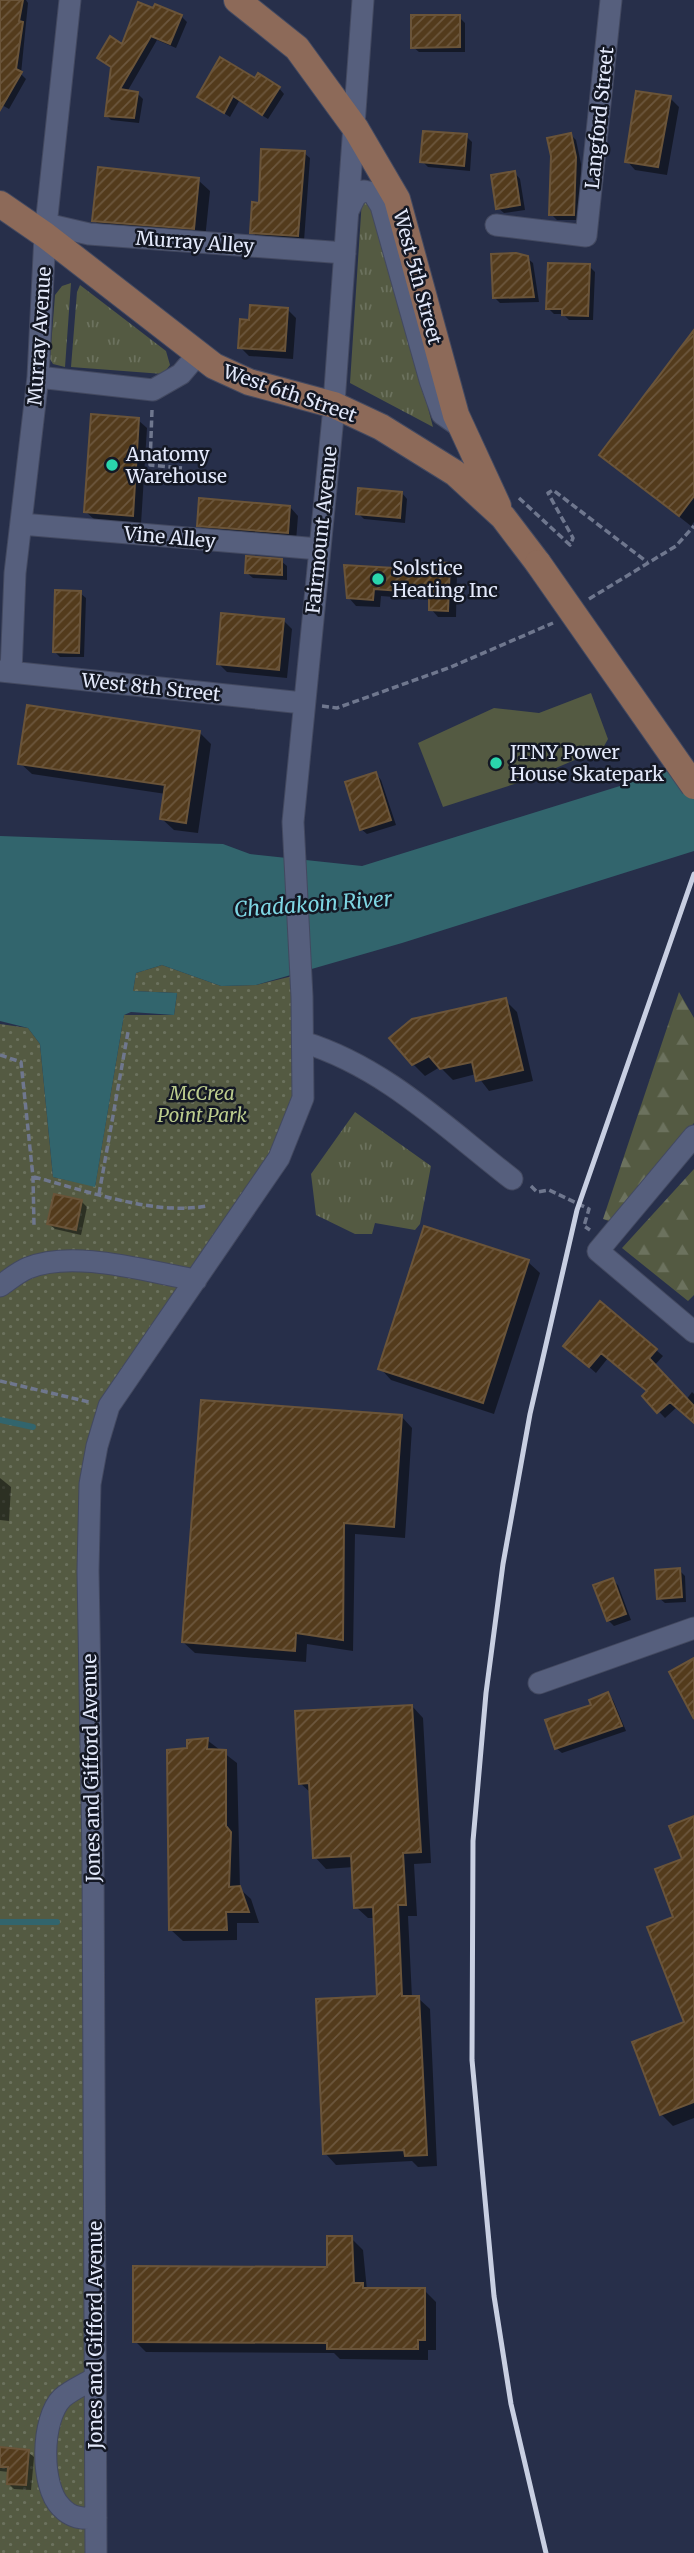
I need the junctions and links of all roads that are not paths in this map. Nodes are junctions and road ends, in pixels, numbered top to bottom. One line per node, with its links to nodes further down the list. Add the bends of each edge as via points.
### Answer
1 (70, 0): 9 (street, Murray Avenue)
2 (236, 0): 5 (main road, West 5th Street, via 297,48)
3 (363, 0): 5 (street, Fairmount Avenue)
4 (611, 0): 8 (street, Langford Street, via 586,236)
5 (353, 125): 7 (street, Fairmount Avenue); 14 (main road, West 5th Street, via 397,200)
6 (0, 204): 9 (main road, West 6th Street)
7 (348, 211): 10 (street, Fairmount Avenue); 14 (street, via 356,195 364,191 373,192 382,206 442,414)
8 (496, 225)
9 (45, 230): 10 (street, Murray Alley); 11 (main road, West 6th Street); 12 (street, Murray Avenue)
10 (345, 253): 13 (street, Fairmount Avenue)
11 (198, 354): 12 (street, via 181,374 153,390); 13 (main road, West 6th Street, via 249,382)
12 (38, 377): 16 (street, Murray Avenue)
13 (334, 405): 15 (main road, West 6th Street, via 381,427); 17 (street, Fairmount Avenue)
14 (462, 428): 15 (main road, West 5th Street)
15 (505, 505): 21 (main road, West 6th Street, bridge, via 538,563)
16 (21, 524): 17 (street, Vine Alley); 18 (street, Murray Avenue)
17 (319, 549): 20 (street, Fairmount Avenue)
18 (8, 568): 19 (street, Murray Avenue)
19 (5, 671): 20 (street, West 8th Street)
20 (303, 703): 22 (street, Fairmount Avenue, via 293,822)
21 (694, 786)
22 (303, 1042): 24 (street, via 372,1072); 25 (street, Jones and Gifford Avenue, via 303,1098 293,1129 279,1158)
23 (694, 1136): 27 (street, via 598,1251)
24 (521, 1182)
25 (196, 1280): 26 (street, via 101,1262 49,1263 27,1268); 30 (street, Jones and Gifford Avenue, via 109,1406 90,1484)
26 (0, 1286)
27 (694, 1332)
28 (694, 1629): 29 (street)
29 (539, 1684)
30 (95, 2378): 31 (street, Jones and Gifford Avenue); 31 (street, via 62,2398 46,2431 48,2475 58,2503 73,2516)
31 (96, 2518): 32 (street, Jones and Gifford Avenue)
32 (96, 2553)

